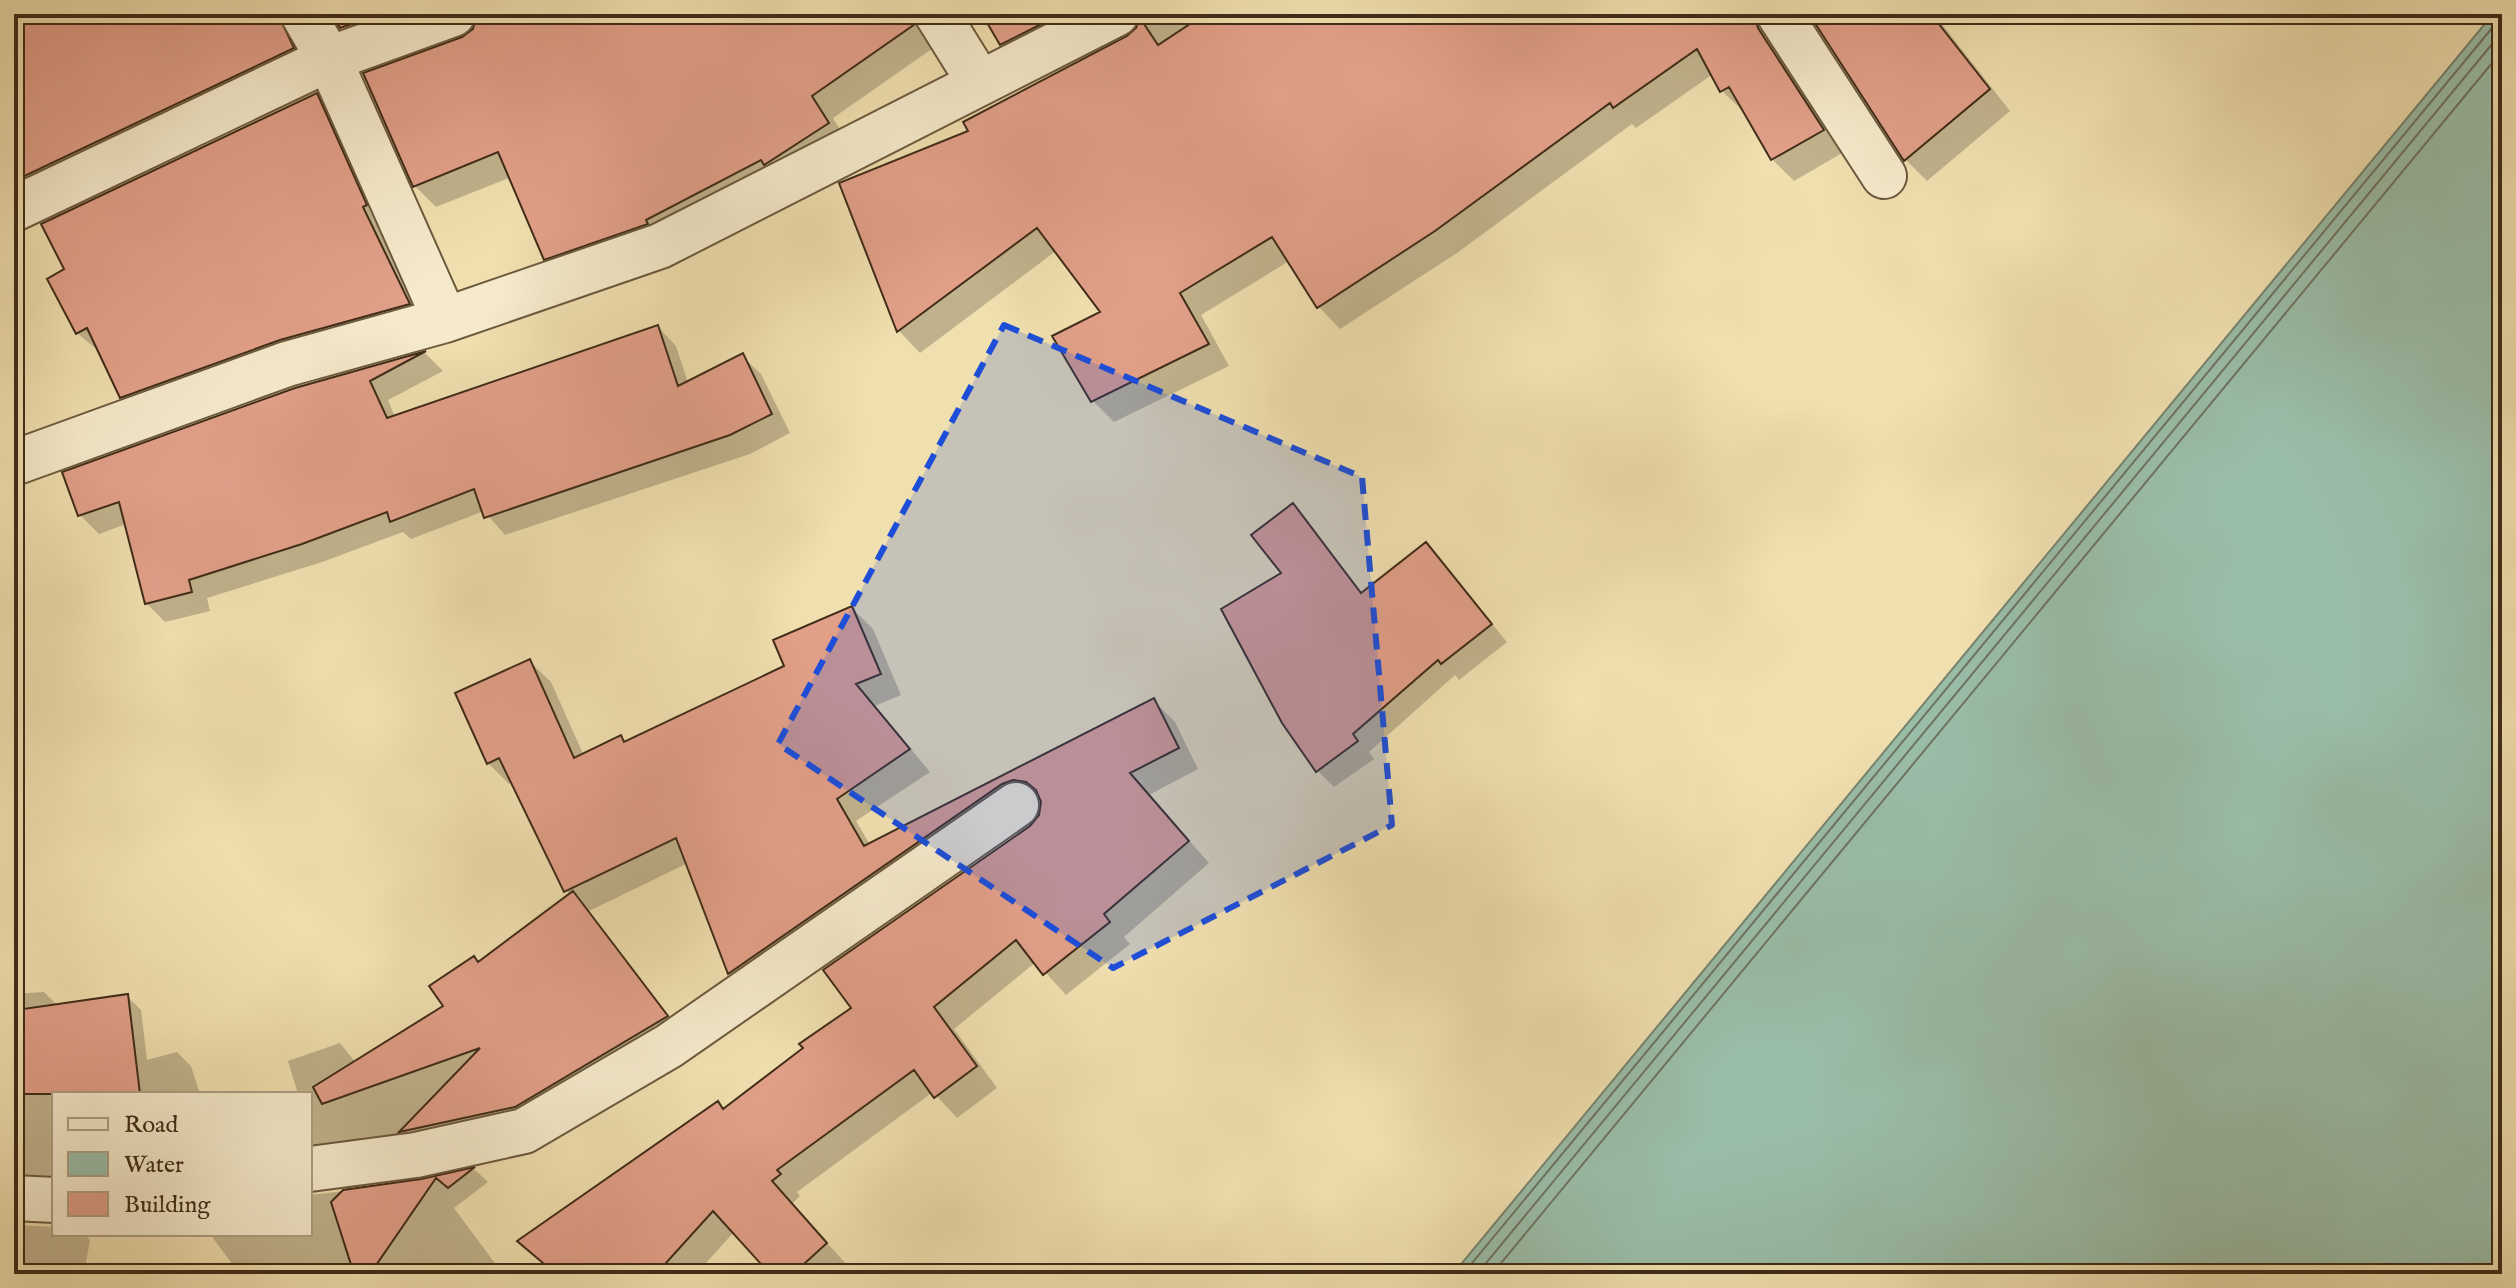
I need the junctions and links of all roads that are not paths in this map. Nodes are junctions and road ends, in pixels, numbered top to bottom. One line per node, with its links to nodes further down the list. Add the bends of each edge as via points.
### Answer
1 (303, 14): 6 (street)
2 (453, 14): 6 (street)
3 (937, 14): 7 (street)
4 (1116, 14): 7 (street)
5 (1779, 14): 8 (street)
6 (329, 59): 9 (street); 10 (street)
7 (980, 83): 10 (street, via 660,246)
8 (1884, 176)
9 (14, 209)
10 (445, 320): 11 (street, via 287,364)
11 (14, 463)
12 (1016, 805): 13 (street, via 669,1046 524,1131 416,1155)
13 (312, 1169)
14 (14, 1198): 15 (street)
15 (52, 1200)

